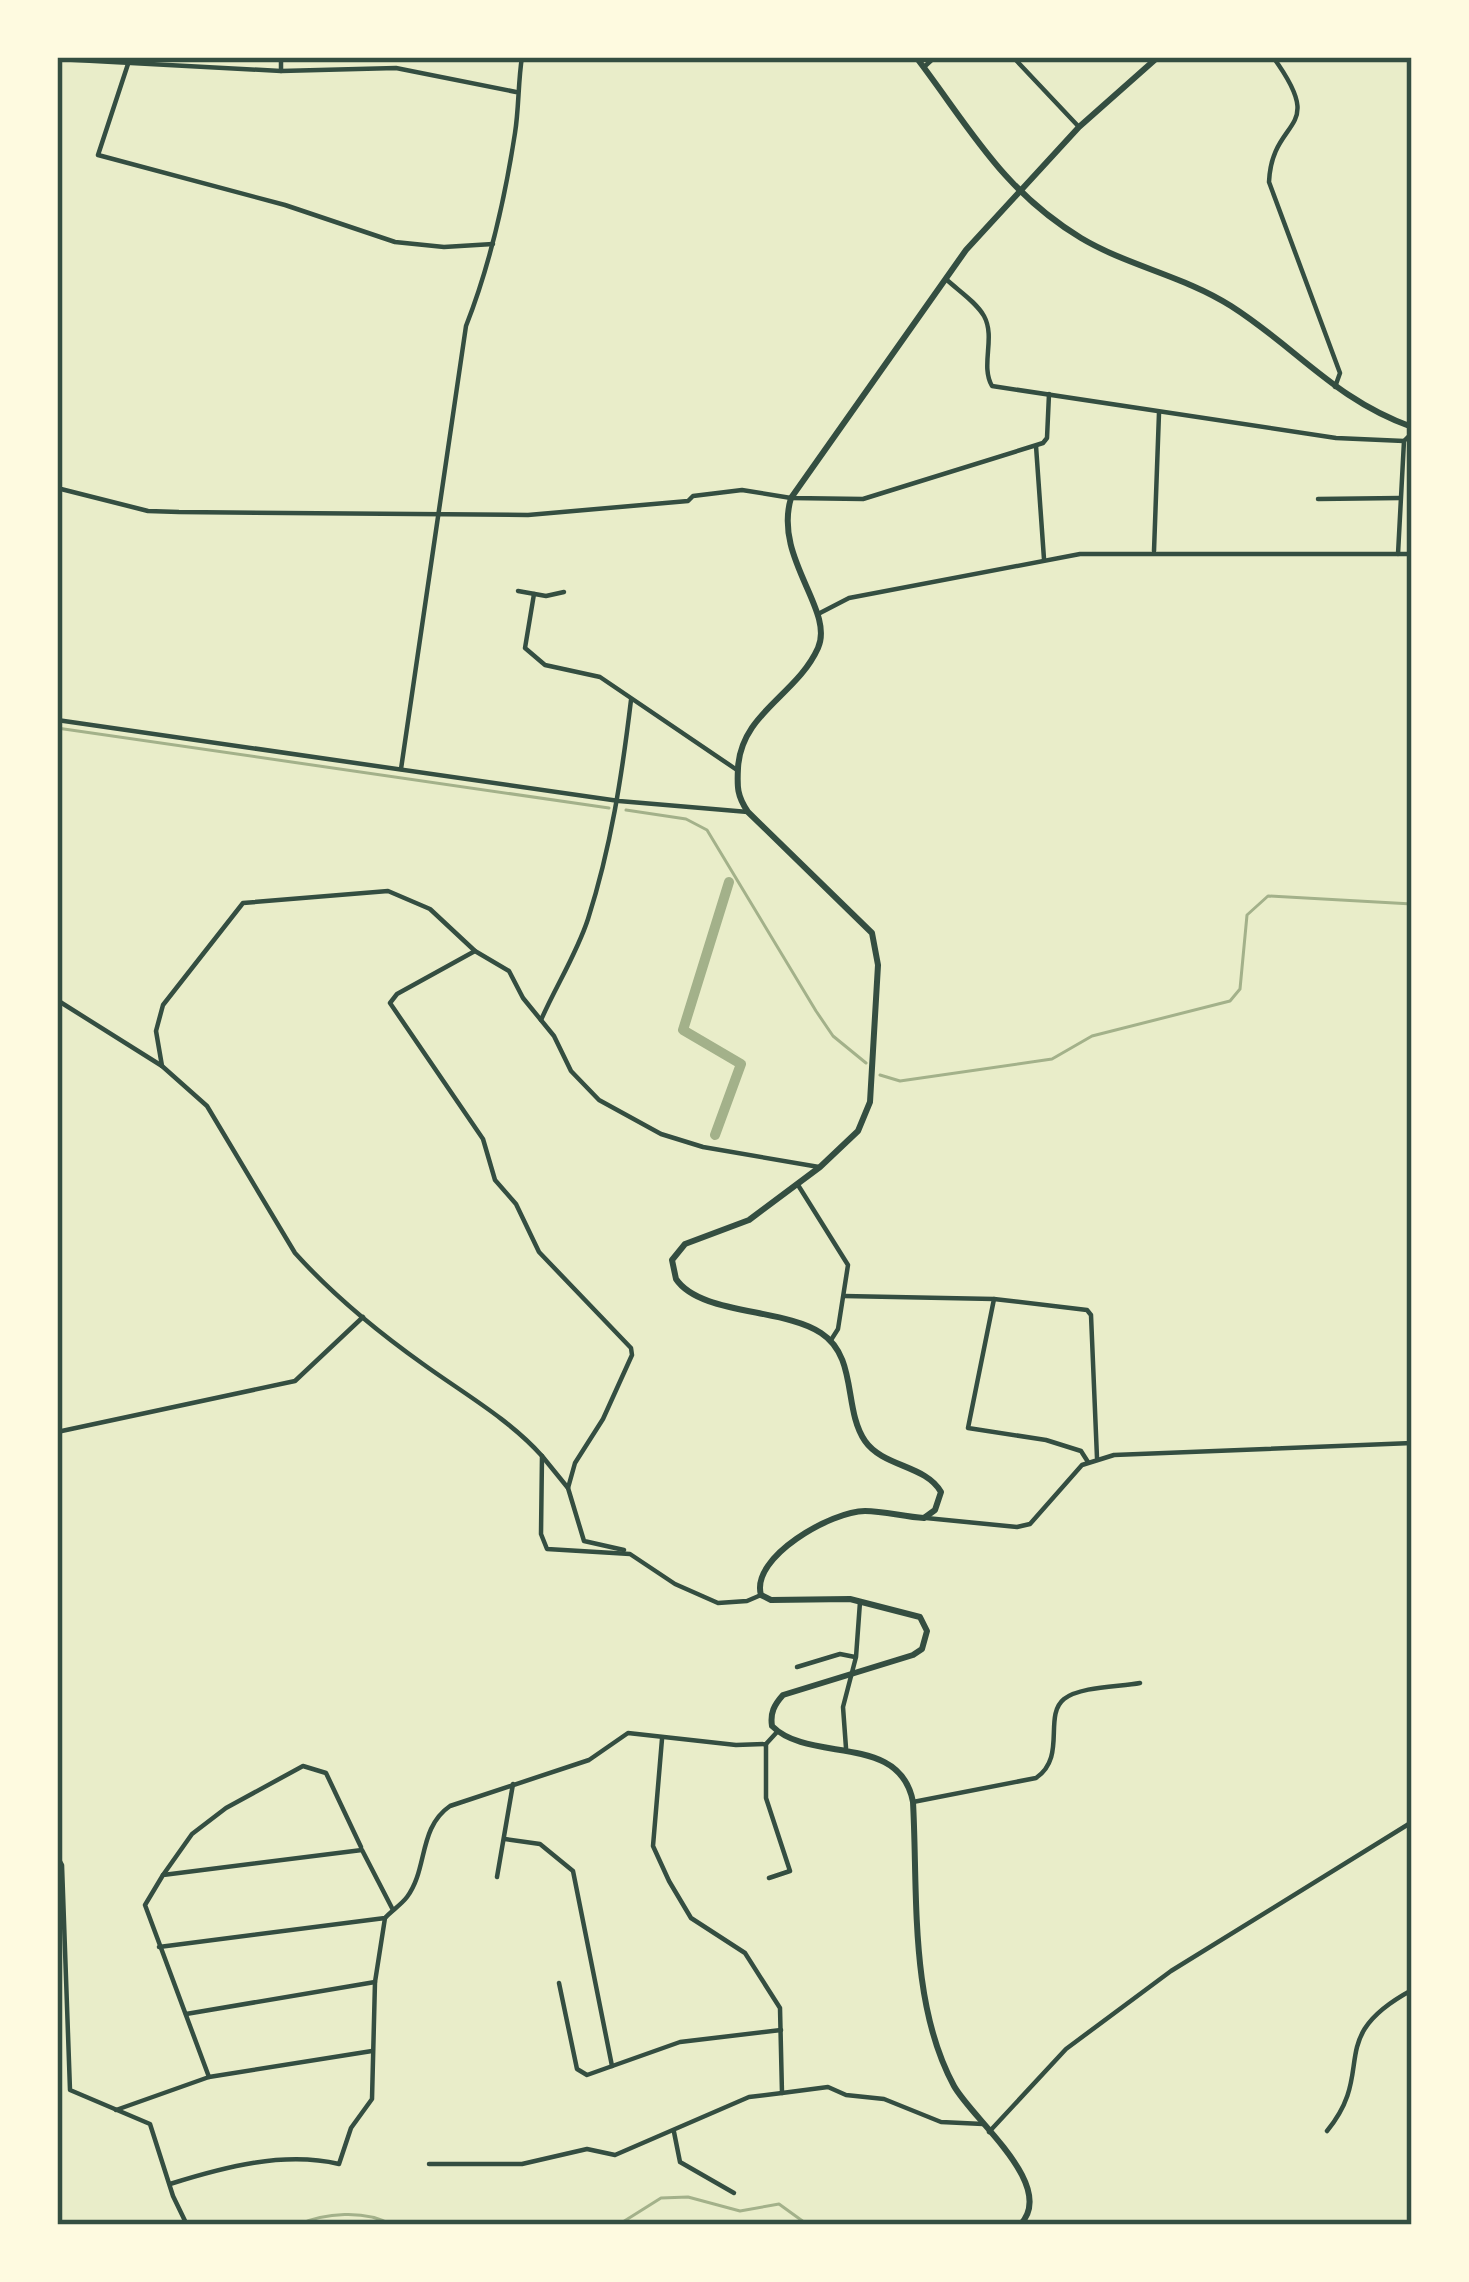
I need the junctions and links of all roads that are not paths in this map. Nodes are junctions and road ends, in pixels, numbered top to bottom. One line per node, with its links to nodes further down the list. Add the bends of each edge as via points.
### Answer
1 (281, 57): 11 (street)
2 (522, 57): 12 (street)
3 (916, 57): 10 (main road)
4 (934, 57): 10 (street)
5 (1013, 57): 13 (street)
6 (1158, 57): 13 (main road)
7 (1273, 57): 17 (street, via 1300,111 1275,150 1269,182 1340,373)
8 (57, 59): 9 (street)
9 (128, 64): 11 (street); 15 (street, via 98,155 395,242)
10 (924, 67): 14 (main road)
11 (281, 71): 12 (street, via 396,68)
12 (516, 92): 15 (street)
13 (1079, 127): 14 (main road)
14 (1018, 190): 16 (main road); 17 (main road, via 1080,237 1234,308)
15 (493, 244): 27 (street, via 466,326)
16 (944, 278): 18 (street, via 985,317 992,386); 24 (main road)
17 (1334, 388): 20 (main road)
18 (1049, 394): 19 (street); 22 (street, via 1047,438)
19 (1159, 413): 21 (street); 28 (street)
20 (1412, 430): 21 (street)
21 (1404, 441): 25 (street)
22 (1036, 446): 24 (street, via 862,500); 31 (street)
23 (57, 488): 27 (street, via 148,511)
24 (790, 498): 27 (street, via 742,490 560,513); 35 (main road, via 787,538)
25 (1400, 498): 26 (street); 29 (street)
26 (1318, 499)
27 (436, 513): 38 (street)
28 (1154, 552): 29 (street); 31 (street)
29 (1398, 554): 30 (street)
30 (1412, 554)
31 (1044, 559): 35 (street, via 849,598)
32 (518, 591): 34 (street)
33 (564, 592): 34 (street)
34 (534, 594): 36 (street, via 525,648 531,656 600,677)
35 (817, 614): 39 (main road, via 818,649 746,731)
36 (631, 700): 39 (street); 40 (street)
37 (57, 720): 38 (street)
38 (401, 769): 40 (street)
39 (737, 770): 41 (main road)
40 (619, 801): 41 (street); 44 (street, via 587,923)
41 (748, 812): 46 (main road, via 865,923 876,947 868,1111)
42 (475, 951): 44 (street, via 509,971); 45 (street, via 430,909 388,892 243,902 164,1005 156,1030); 57 (street, via 390,1003 483,1139 495,1180 539,1252 631,1348)
43 (57, 1000): 45 (street)
44 (541, 1020): 46 (street, via 584,1086 626,1116 703,1148)
45 (162, 1066): 50 (street, via 218,1121 295,1253)
46 (820, 1167): 47 (main road)
47 (798, 1185): 48 (street, via 848,1265); 51 (main road, via 749,1220 685,1244 673,1271 695,1295 806,1325)
48 (844, 1296): 49 (street); 51 (street)
49 (994, 1299): 55 (street, via 1091,1315); 56 (street, via 968,1428 1046,1440 1081,1451)
50 (363, 1317): 52 (street, via 295,1381); 54 (street)
51 (831, 1340): 58 (main road, via 868,1445 937,1484 940,1500)
52 (57, 1432)
53 (1412, 1443): 55 (street)
54 (542, 1456): 57 (street); 59 (street, via 542,1543)
55 (1097, 1458): 56 (street)
56 (1088, 1462): 58 (street, via 1030,1524)
57 (568, 1488): 59 (street, via 584,1540)
58 (924, 1518): 60 (main road, via 842,1514 765,1565)
59 (630, 1554): 60 (street, via 718,1603)
60 (761, 1595): 61 (main road)
61 (860, 1602): 62 (street); 64 (main road, via 920,1617 926,1640 913,1655)
62 (856, 1657): 63 (street); 64 (street)
63 (797, 1667)
64 (853, 1674): 66 (main road, via 783,1695 771,1720); 69 (street, via 842,1707)
65 (1140, 1683): 71 (street, via 1066,1697 1053,1759 1036,1778)
66 (777, 1732): 68 (street); 69 (main road)
67 (662, 1739): 68 (street); 70 (street, via 628,1733 589,1760); 88 (street, via 653,1846 692,1918 745,1953 760,1974 780,2008)
68 (766, 1744): 78 (street, via 766,1798 790,1871)
69 (847, 1748): 71 (main road, via 894,1769)
70 (513, 1784): 73 (street); 79 (street, via 440,1813 408,1897)
71 (913, 1802): 94 (main road, via 927,2008 950,2078)
72 (1412, 1822): 97 (street, via 1154,1984 1066,2049)
73 (505, 1839): 77 (street); 90 (street, via 540,1844 573,1871)
74 (362, 1850): 76 (street); 76 (street, via 326,1772 303,1766 192,1834); 79 (street)
75 (57, 1856): 87 (street)
76 (163, 1875): 81 (street, via 145,1905)
77 (496, 1877)
78 (769, 1878)
79 (393, 1910): 80 (street)
80 (385, 1918): 81 (street); 82 (street)
81 (159, 1947): 85 (street)
82 (375, 1982): 85 (street); 89 (street)
83 (559, 1983): 90 (street, via 577,2069 587,2075)
84 (1412, 1990): 95 (street, via 1364,2026 1351,2093)
85 (186, 2014): 91 (street)
86 (57, 2023): 87 (street)
87 (67, 2030): 93 (street, via 70,2090)
88 (781, 2030): 90 (street, via 680,2042); 92 (street)
89 (372, 2051): 91 (street); 99 (street, via 372,2099 340,2164 306,2156 267,2160)
90 (612, 2066)
91 (208, 2077): 93 (street)
92 (782, 2092): 94 (street, via 828,2087 884,2098 941,2122); 96 (street, via 749,2096)
93 (116, 2110): 99 (street, via 150,2124)
94 (982, 2124): 97 (main road)
95 (1327, 2131)
96 (674, 2132): 98 (street, via 615,2155 587,2150 522,2164); 100 (street, via 680,2162)
97 (989, 2132): 102 (main road, via 1025,2179 1031,2204)
98 (429, 2164)
99 (170, 2184): 101 (street)
100 (734, 2193)
101 (187, 2225)
102 (1020, 2225)

